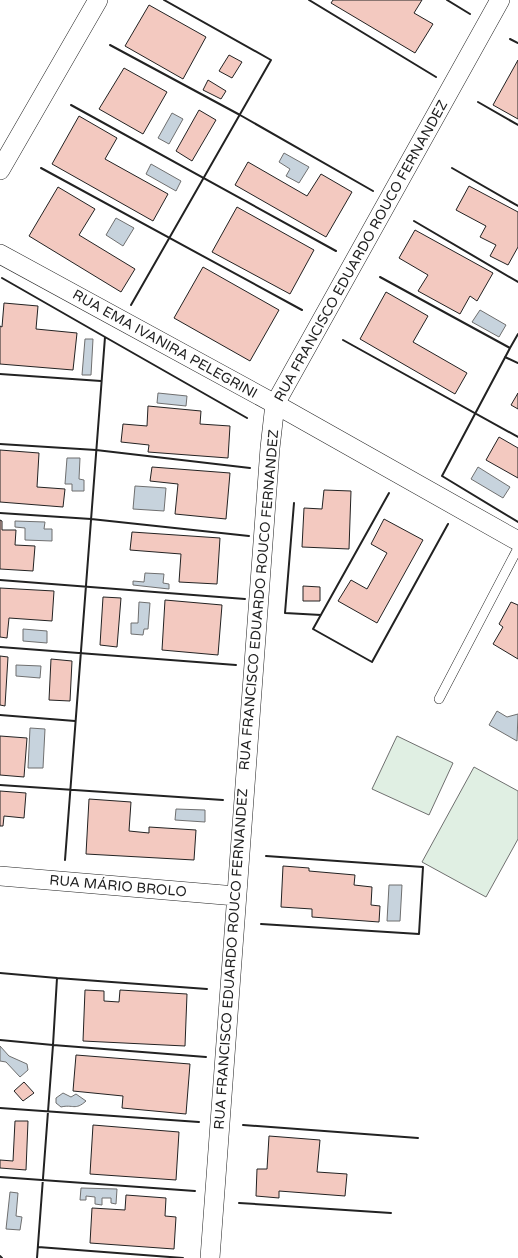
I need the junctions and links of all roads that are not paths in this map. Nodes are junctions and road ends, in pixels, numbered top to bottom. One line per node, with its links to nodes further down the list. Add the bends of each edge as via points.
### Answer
1 (98, 0): 3 (street)
2 (500, 0): 5 (street, RUA FRANCISCO EDUARDO ROUCO FERNANDEZ)
3 (0, 170)
4 (0, 254): 5 (street, RUA EMA IVANIRA PELEGRINI)
5 (275, 404): 6 (street, RUA EMA IVANIRA PELEGRINI); 10 (street, RUA FRANCISCO EDUARDO ROUCO FERNANDEZ)
6 (518, 541)
7 (518, 548): 8 (lane)
8 (439, 699)
9 (0, 876): 10 (street, RUA MÁRIO BROLO)
10 (236, 896): 11 (street, RUA FRANCISCO EDUARDO ROUCO FERNANDEZ)
11 (210, 1258)

